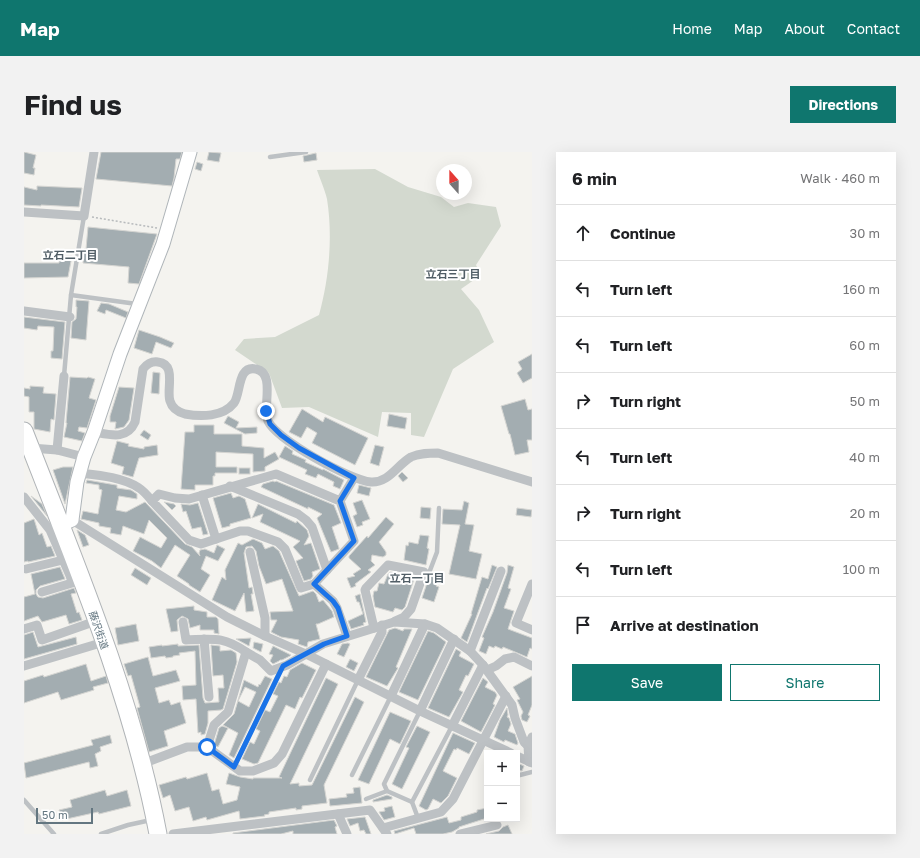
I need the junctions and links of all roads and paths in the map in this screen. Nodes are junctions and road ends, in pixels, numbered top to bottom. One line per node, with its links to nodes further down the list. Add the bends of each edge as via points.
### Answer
1 (94, 152): 6 (street)
2 (190, 152): 7 (street)
3 (306, 152): 4 (lane)
4 (270, 157)
5 (24, 212): 6 (street)
6 (84, 216): 7 (path); 8 (lane)
7 (167, 230): 9 (street)
8 (71, 295): 9 (lane); 11 (lane)
9 (139, 305): 14 (street)
10 (24, 311): 11 (street)
11 (70, 317): 12 (lane)
12 (64, 376): 16 (street)
13 (24, 431): 15 (highway, 藤沢街道)
14 (94, 432): 17 (street); 19 (street, via 112,435 132,430 143,369 151,362 162,362 169,370 169,396 172,406 180,412 197,415 216,414 230,407 236,399 243,374 254,368 262,372 267,380 266,411 273,428 299,448)
15 (31, 448): 16 (street); 27 (highway, 藤沢街道)
16 (57, 450): 17 (street)
17 (84, 457): 18 (street)
18 (79, 473): 24 (street, via 130,483); 27 (street)
19 (354, 478): 20 (street, via 370,482 379,481 411,457 431,453); 25 (street)
20 (532, 482)
21 (230, 486): 22 (street); 25 (street, via 276,474); 32 (street, via 298,514 306,520 312,527)
22 (202, 495): 24 (street, via 189,499 159,494); 28 (street)
23 (24, 498): 30 (street, via 50,530)
24 (152, 501): 28 (street, via 189,540 202,544)
25 (340, 501): 32 (street, via 354,541)
26 (439, 508): 34 (lane, via 437,552 429,573)
27 (66, 522): 35 (highway, 藤沢街道); 46 (street)
28 (216, 539): 36 (street, via 248,531 278,542 285,549 301,588)
29 (250, 552): 46 (street, via 265,618)
30 (63, 560): 31 (street); 35 (street)
31 (26, 569)
32 (327, 570): 36 (street)
33 (501, 571): 51 (street)
34 (424, 572): 41 (street, via 411,609 404,617); 43 (street, via 388,565 366,588)
35 (75, 576): 38 (street, via 72,583); 39 (highway, 藤沢街道)
36 (314, 584): 47 (street, via 338,608)
37 (532, 584): 45 (street, via 516,623)
38 (42, 592)
39 (96, 622): 44 (street, via 42,640 37,625); 50 (highway, 藤沢街道)
40 (183, 622): 48 (street, via 186,640)
41 (394, 622): 42 (street); 43 (street)
42 (425, 624): 49 (street); 60 (street)
43 (378, 626): 47 (street); 59 (street, via 382,632)
44 (24, 629)
45 (532, 630)
46 (264, 636): 53 (street)
47 (347, 636): 53 (street)
48 (204, 639): 52 (street, via 223,639); 62 (street)
49 (454, 639): 51 (street); 63 (street)
50 (104, 642): 55 (street); 72 (highway, 藤沢街道)
51 (470, 651): 58 (street)
52 (246, 652): 56 (street, via 260,660 271,671); 68 (street, via 228,712 214,724)
53 (306, 654): 54 (street); 56 (street)
54 (326, 664): 59 (street); 73 (street, via 282,754 274,763 253,771 240,771)
55 (24, 666)
56 (283, 666): 73 (lane)
57 (532, 666): 58 (street, via 514,657 504,659 496,666)
58 (485, 667): 61 (street); 64 (street)
59 (358, 680): 60 (street); 77 (lane)
60 (391, 696): 63 (street); 75 (lane)
61 (506, 696): 66 (street); 67 (street, via 512,704 524,742)
62 (209, 697)
63 (420, 710): 64 (street); 78 (lane, via 384,784)
64 (452, 726): 66 (street); 81 (lane)
65 (532, 737): 67 (street)
66 (483, 740): 69 (street); 83 (street, via 453,799 441,812)
67 (528, 746): 71 (street)
68 (207, 747): 72 (street, via 187,747); 73 (street)
69 (505, 750)
70 (520, 757): 71 (street)
71 (530, 762)
72 (142, 764): 85 (highway, 藤沢街道)
73 (234, 767)
74 (532, 772): 76 (lane)
75 (352, 775)
76 (520, 775)
77 (310, 780)
78 (387, 791): 79 (lane); 81 (lane)
79 (366, 799)
80 (24, 800): 89 (lane)
81 (412, 802): 83 (lane)
82 (338, 814): 86 (street); 87 (street, via 370,810); 92 (street)
83 (418, 818): 87 (street)
84 (497, 825): 88 (street)
85 (157, 827): 90 (lane, via 128,825)
86 (217, 831): 91 (street)
87 (385, 831)
88 (487, 831): 93 (street)
89 (54, 834)
90 (101, 834)
91 (173, 834)
92 (347, 834)
93 (460, 834)

